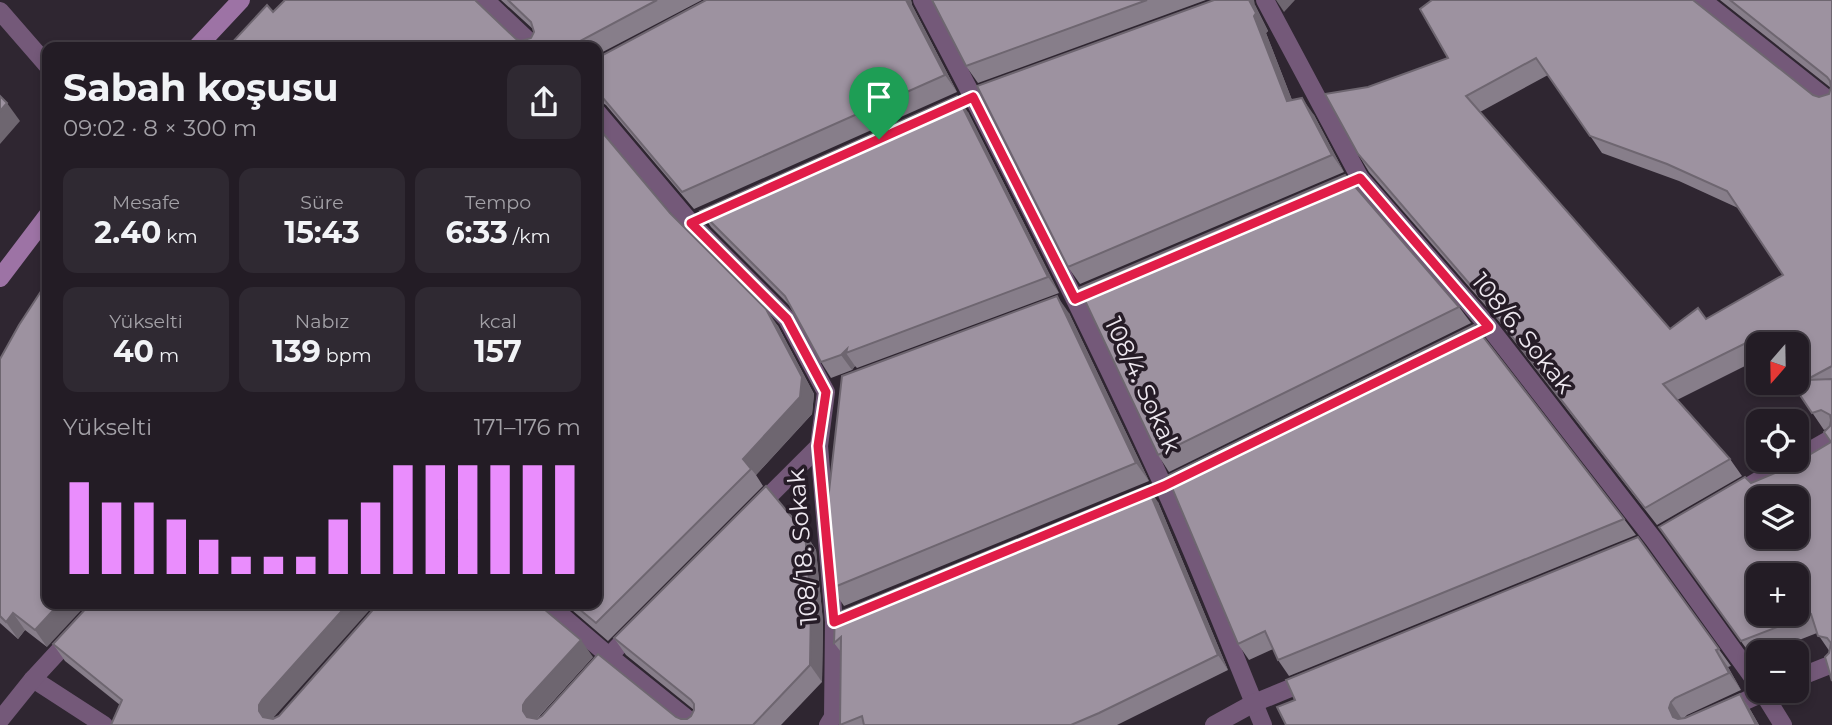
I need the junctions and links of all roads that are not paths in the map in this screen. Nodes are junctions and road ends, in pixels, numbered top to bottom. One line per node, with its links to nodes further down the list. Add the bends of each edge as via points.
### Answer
1 (241, 0): 7 (main road)
2 (485, 0): 8 (street)
3 (922, 0): 31 (street, 108/4. Sokak, via 1164,486)
4 (1265, 0): 25 (street, 108/6. Sokak, via 1354,180 1654,540)
5 (1702, 0): 10 (street)
6 (0, 11): 9 (street)
7 (202, 42)
8 (530, 42)
9 (42, 59)
10 (1832, 103)
11 (602, 117): 15 (street, 108/18. Sokak, via 787,319 833,390)
12 (42, 223): 13 (main road)
13 (0, 278)
14 (1832, 438): 16 (street)
15 (818, 446): 19 (street); 36 (street, 108/18. Sokak, via 841,620 833,718)
16 (1809, 451)
17 (1772, 472): 18 (street)
18 (1724, 500)
19 (742, 522)
20 (97, 609): 28 (street)
21 (554, 609): 23 (street)
22 (647, 618): 23 (street)
23 (609, 656): 29 (street); 35 (street)
24 (1832, 664): 27 (street)
25 (1746, 667)
26 (1331, 671): 31 (street)
27 (1809, 673)
28 (33, 679): 33 (street); 34 (street)
29 (582, 685)
30 (1746, 698): 39 (street)
31 (1254, 703): 37 (street); 38 (street, 108/4. Sokak)
32 (1770, 703): 40 (street, 108/6. Sokak)
33 (0, 720)
34 (104, 725)
35 (695, 725)
36 (828, 725)
37 (1214, 725)
38 (1263, 725)
39 (1692, 725)
40 (1783, 725)

